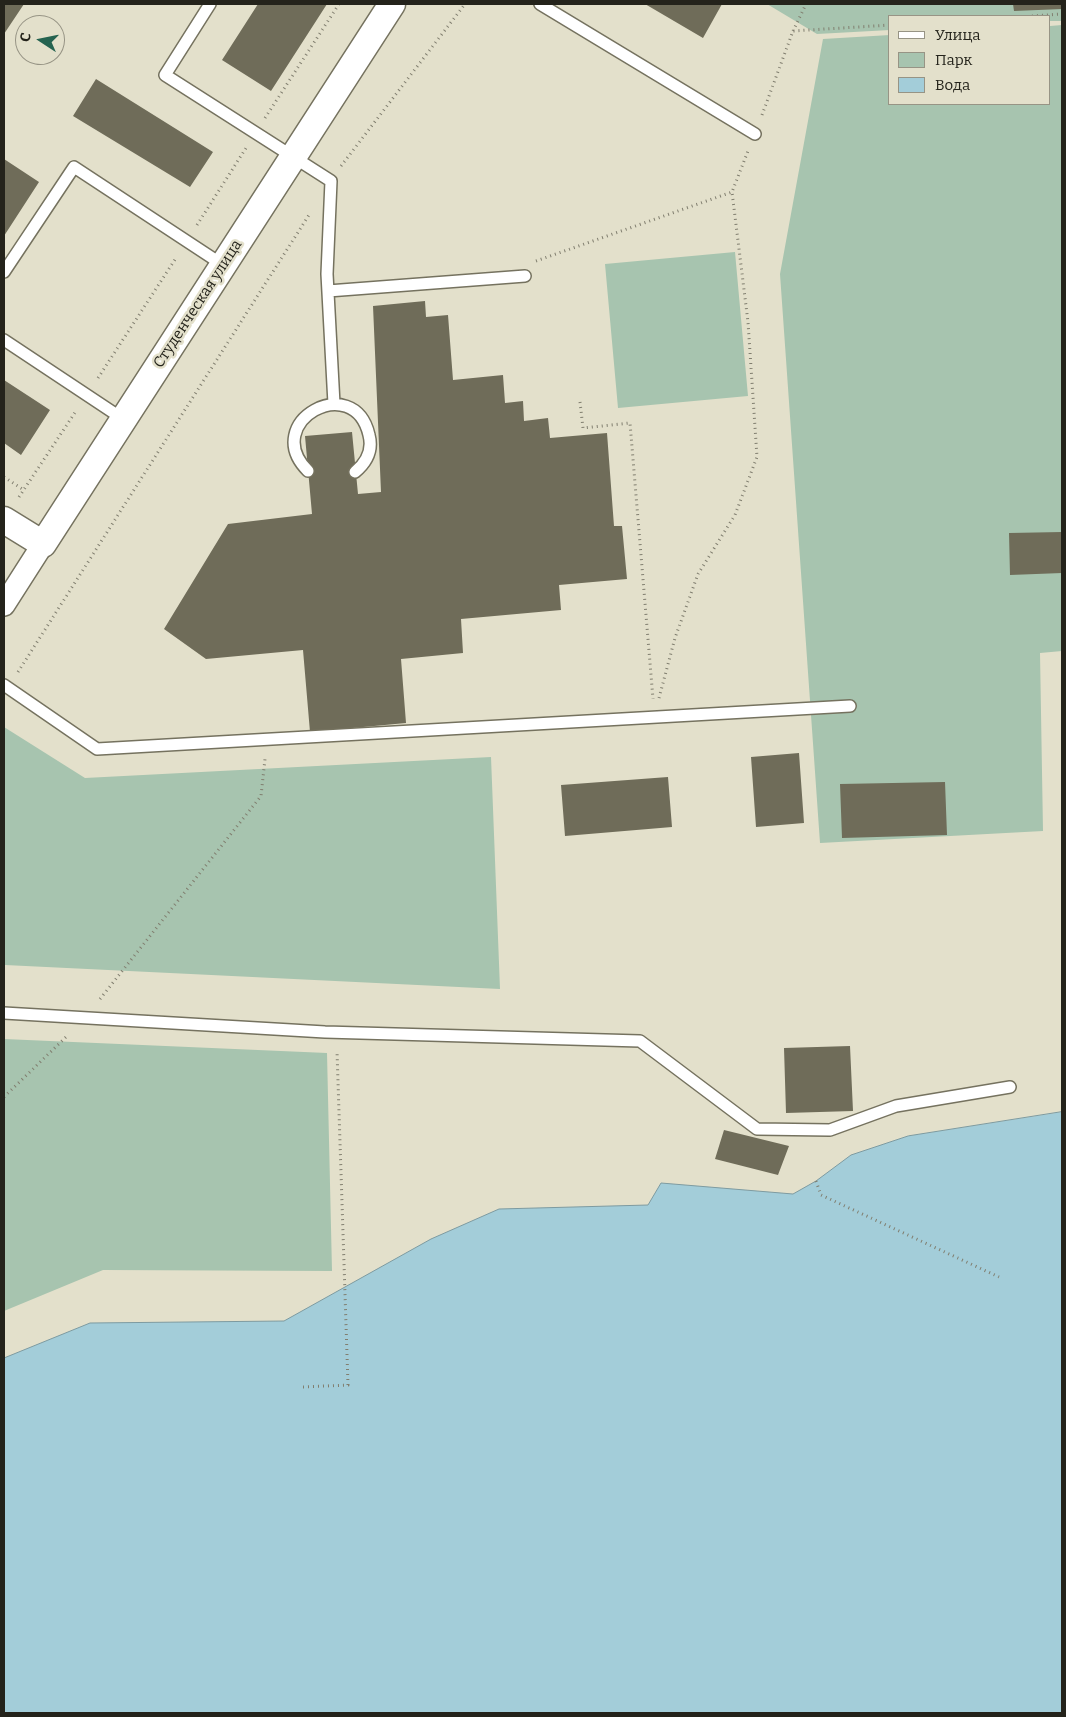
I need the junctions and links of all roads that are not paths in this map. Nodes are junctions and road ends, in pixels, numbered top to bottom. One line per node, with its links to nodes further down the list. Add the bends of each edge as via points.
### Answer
1 (210, 4): 5 (lane, via 165,75)
2 (392, 4): 5 (street, Студенческая улица)
3 (540, 4): 4 (lane)
4 (755, 134)
5 (293, 157): 6 (street, Студенческая улица); 9 (lane, via 330,181)
6 (224, 265): 7 (lane, via 74,167); 12 (street, Студенческая улица)
7 (4, 272)
8 (525, 276): 9 (lane)
9 (328, 291): 11 (lane)
10 (4, 340): 12 (lane)
11 (334, 404): 13 (lane, via 314,408 300,423 294,442 298,461); 14 (lane, via 353,410 366,424 371,444 366,463)
12 (123, 419): 16 (street, Студенческая улица)
13 (308, 471)
14 (355, 472)
15 (9, 512): 16 (street)
16 (43, 544): 17 (street, Студенческая улица)
17 (4, 604)
18 (6, 686): 19 (lane, via 96,749)
19 (850, 706)
20 (4, 1013): 21 (lane, via 336,1032 640,1041 756,1129 830,1130 896,1106)
21 (1010, 1087)

